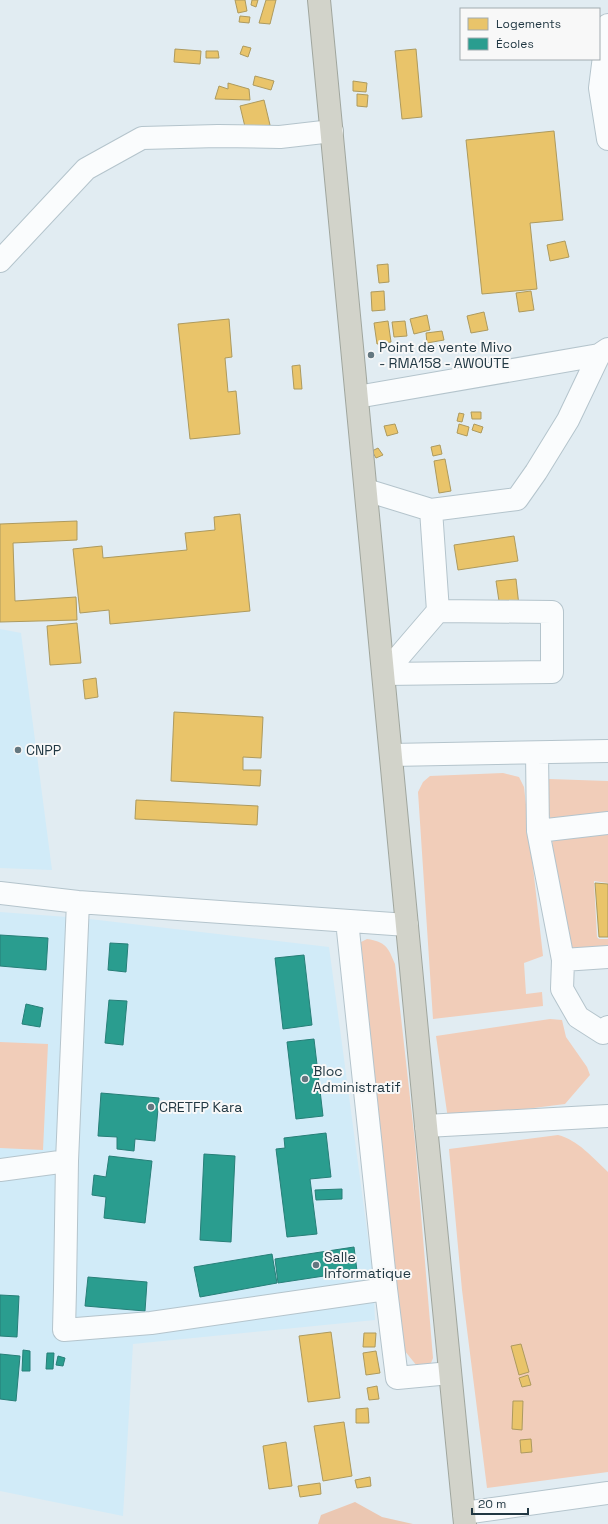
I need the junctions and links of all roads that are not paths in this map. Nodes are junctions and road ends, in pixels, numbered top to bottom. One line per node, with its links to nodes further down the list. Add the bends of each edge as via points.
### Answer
1 (319, 0): 3 (highway)
2 (608, 25): 4 (street, via 600,88)
3 (332, 131): 5 (street, via 280,137 142,138 86,169); 7 (highway)
4 (608, 139)
5 (0, 261)
6 (604, 352): 7 (street); 9 (street, via 568,420 517,499)
7 (357, 397): 8 (highway)
8 (366, 490): 9 (street); 11 (highway)
9 (431, 510): 10 (street)
10 (438, 611): 11 (street); 11 (street, via 552,612 552,672)
11 (384, 674): 14 (highway)
12 (608, 751): 13 (street)
13 (537, 753): 14 (street); 16 (street)
14 (391, 755): 20 (highway)
15 (608, 823): 16 (street)
16 (538, 831): 22 (street)
17 (0, 893): 18 (street)
18 (78, 902): 19 (street); 26 (street)
19 (347, 921): 20 (street); 28 (street)
20 (407, 925): 25 (highway)
21 (608, 957): 22 (street)
22 (563, 960): 23 (street, via 562,989 578,1017 603,1033)
23 (608, 1027)
24 (608, 1116): 25 (street)
25 (426, 1126): 29 (highway)
26 (67, 1161): 27 (street); 28 (street, via 64,1330 151,1323)
27 (0, 1170)
28 (386, 1289): 29 (street, via 397,1378)
29 (450, 1373): 31 (highway)
30 (608, 1493): 31 (street)
31 (465, 1518)

